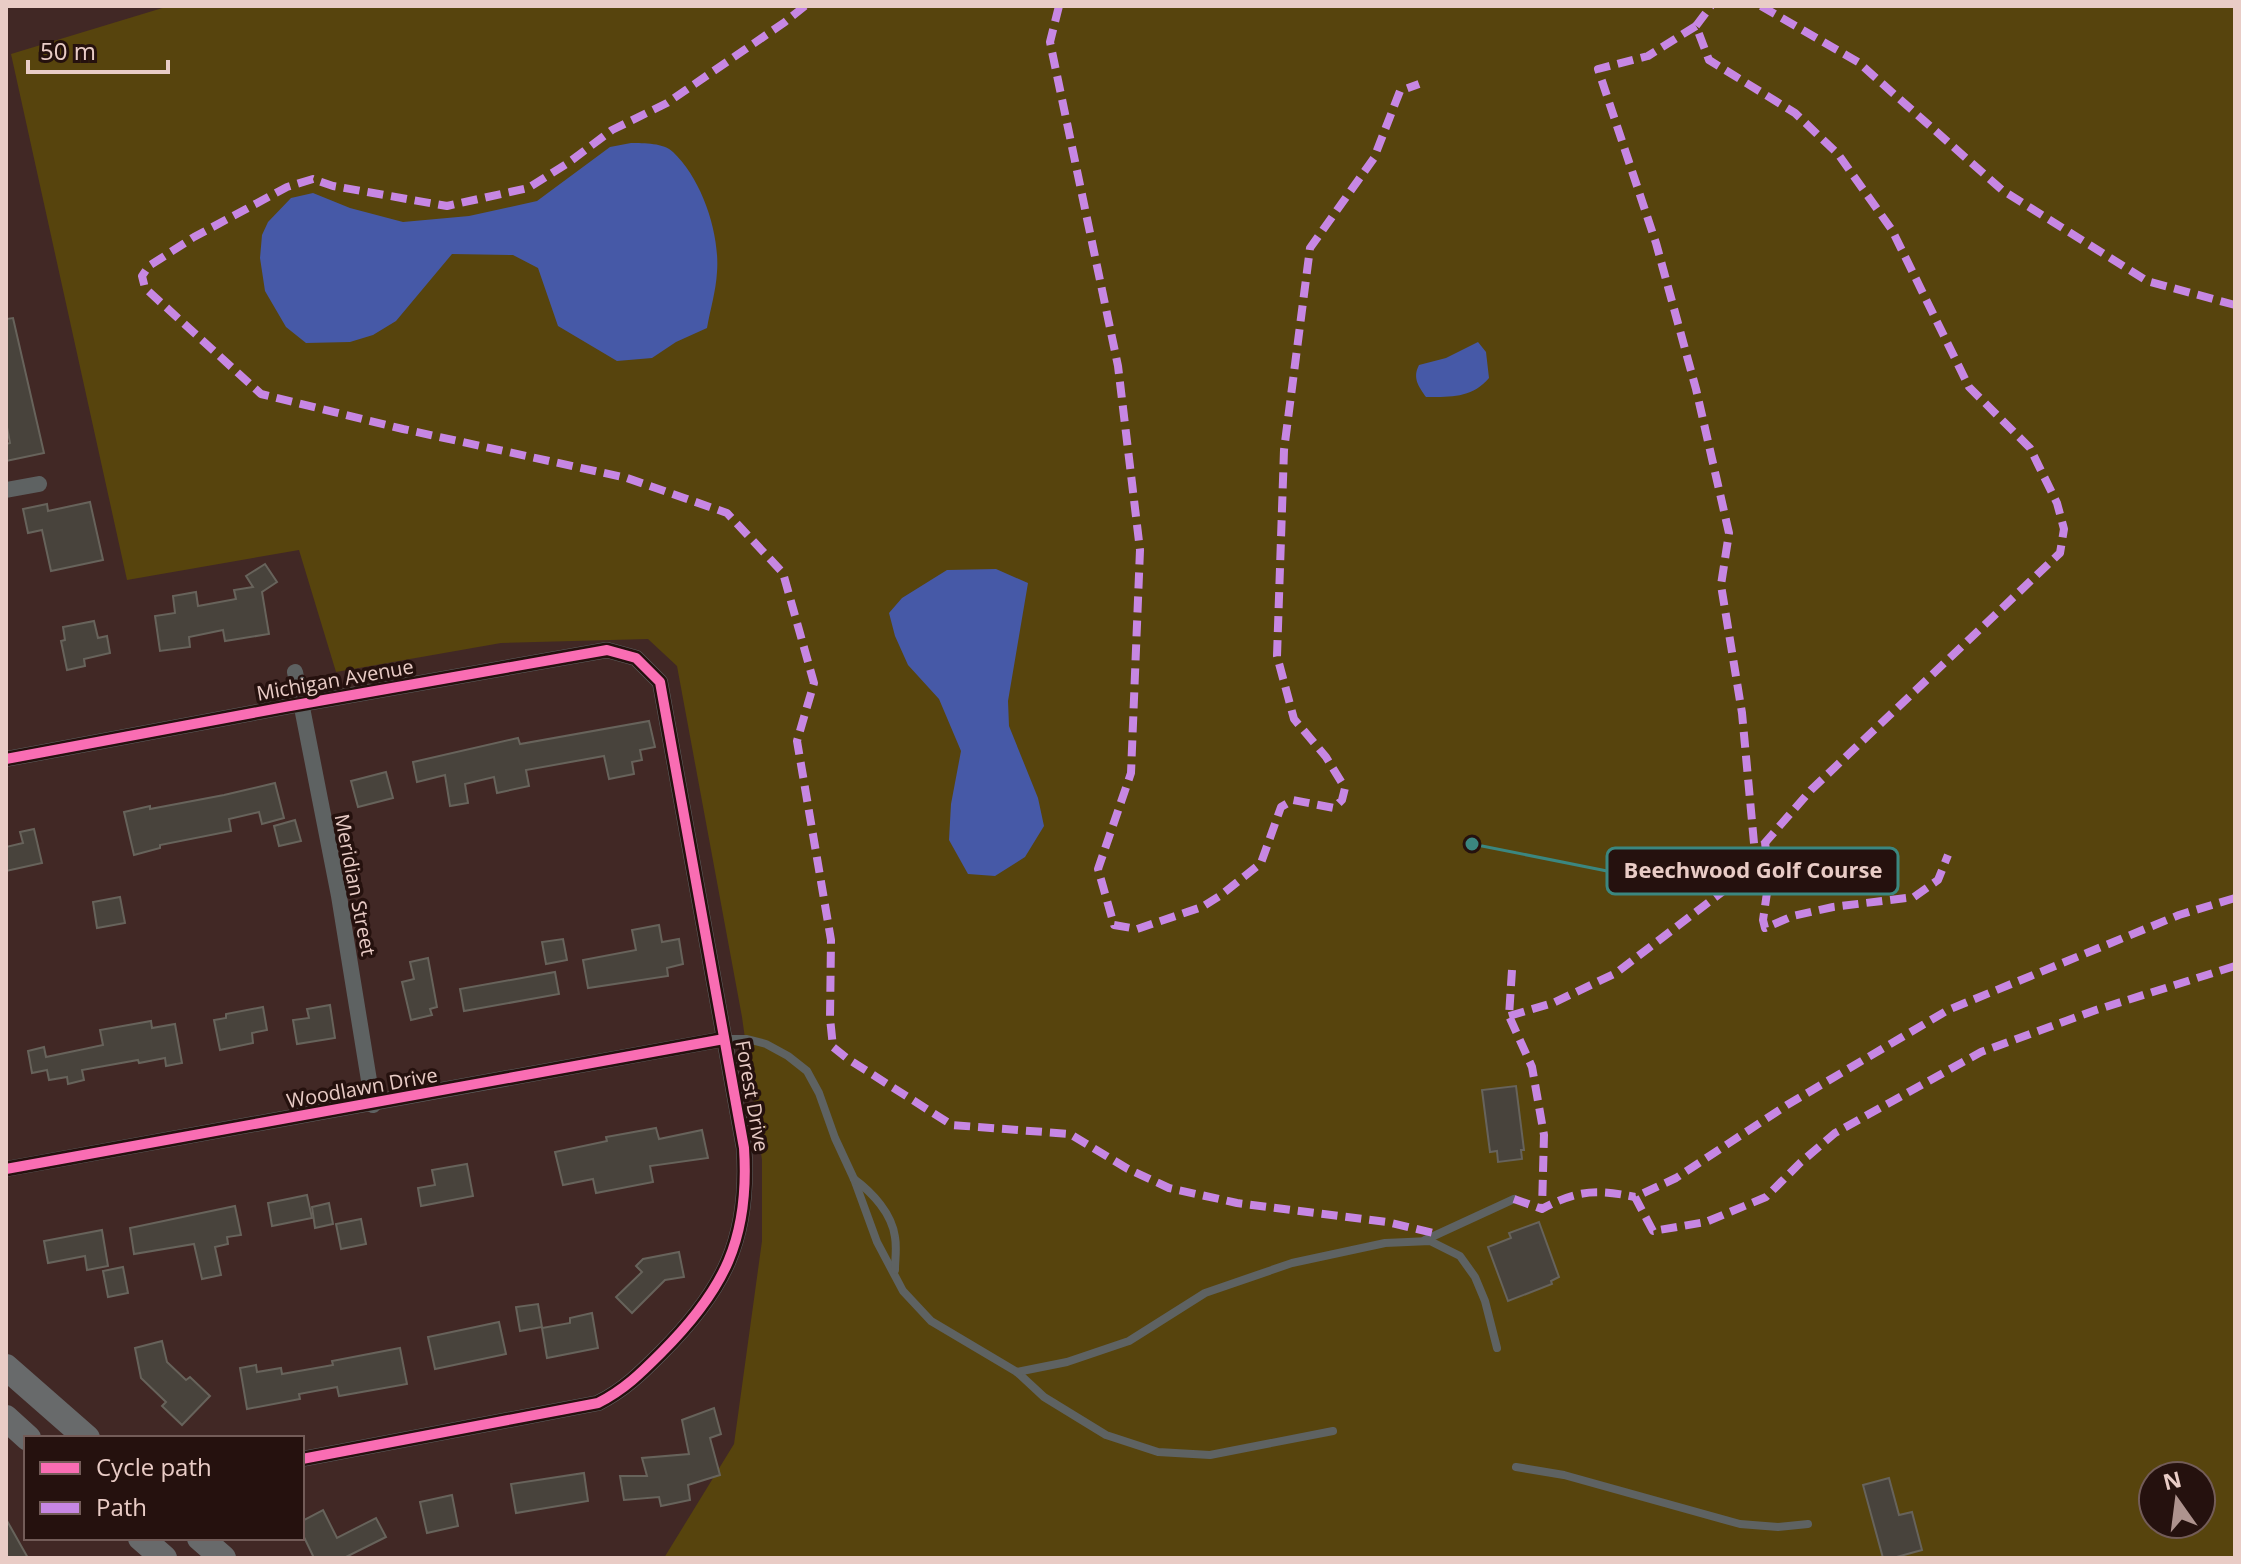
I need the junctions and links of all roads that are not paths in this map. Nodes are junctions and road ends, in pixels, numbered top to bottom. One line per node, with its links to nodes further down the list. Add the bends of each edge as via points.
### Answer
1 (39, 484): 2 (street)
2 (6, 490)
3 (295, 672): 5 (street, Meridian Street)
4 (660, 682): 5 (street, Michigan Avenue, via 636,658 607,650); 7 (street, Forest Drive)
5 (300, 704): 6 (street, Michigan Avenue); 8 (street, Meridian Street)
6 (6, 759)
7 (724, 1039): 8 (street, Woodlawn Drive); 10 (lane, via 766,1044 807,1071); 21 (street, Forest Drive, via 746,1174 736,1245 703,1307 631,1383 598,1403 578,1408)
8 (373, 1105): 9 (street, Woodlawn Drive)
9 (6, 1169)
10 (854, 1179): 13 (lane, via 877,1242); 13 (lane, via 891,1219)
11 (1514, 1199): 12 (lane)
12 (1420, 1242): 14 (lane, via 1430,1241 1460,1256 1485,1301); 16 (lane, via 1385,1243 1292,1263 1205,1293 1129,1341)
13 (896, 1275): 16 (lane, via 903,1291 931,1321)
14 (1497, 1348)
15 (6, 1367): 20 (main road)
16 (1017, 1372): 18 (lane, via 1044,1397 1106,1435 1158,1452 1210,1455)
17 (6, 1418): 19 (main road)
18 (1333, 1431)
19 (26, 1436)
20 (85, 1436)
21 (304, 1459)
22 (1516, 1467): 23 (lane, via 1564,1475 1740,1524)
23 (1808, 1524)
24 (143, 1540): 26 (main road)
25 (202, 1540): 27 (main road)
26 (164, 1558)
27 (223, 1558)

